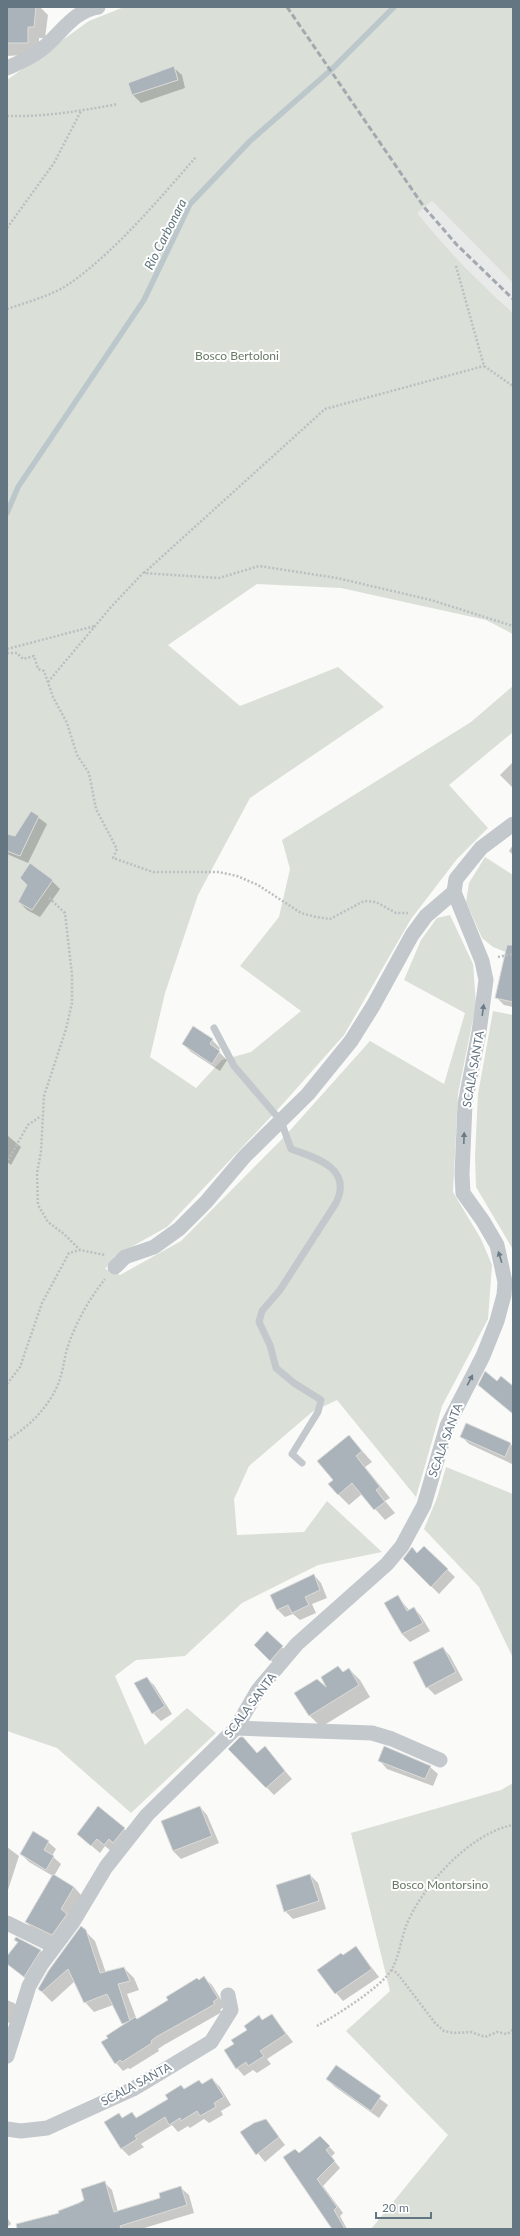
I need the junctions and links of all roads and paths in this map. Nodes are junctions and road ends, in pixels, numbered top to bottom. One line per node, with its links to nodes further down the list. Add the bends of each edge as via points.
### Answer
1 (98, 7): 2 (street, via 90,8 73,18 42,50)
2 (7, 68)
3 (118, 104): 4 (path)
4 (81, 111): 5 (path, via 34,117); 7 (path, via 54,163)
5 (7, 116)
6 (196, 157): 9 (path, via 143,217 99,259 68,284)
7 (7, 228)
8 (456, 266): 10 (path)
9 (7, 309)
10 (484, 366): 11 (path); 12 (path, via 325,409)
11 (513, 386)
12 (143, 573): 13 (path); 14 (path, via 219,578 259,566 337,578 431,600)
13 (95, 626): 15 (path); 17 (path)
14 (513, 626)
15 (7, 649)
16 (7, 653): 17 (path, via 17,653 23,659 34,656 38,669 44,671)
17 (48, 682): 21 (path, via 67,723 77,755 89,773 96,809 117,849 113,858 152,872 219,872 237,876 258,885 301,913 316,917 330,918 364,901 376,902 396,913)
18 (513, 824): 19 (street, via 480,848 456,879)
19 (454, 892): 21 (street); 31 (street, SCALA SANTA, one-way to 19, via 258,1690 297,1644 387,1564 402,1546 424,1505 447,1426 482,1356 497,1321 504,1295 505,1282 497,1245 463,1193 466,1098 486,980 482,961)
20 (49, 898): 23 (path, via 65,913 72,975 72,1002 66,1030 44,1096)
21 (426, 916): 24 (street, via 412,935 351,1041 308,1094)
22 (214, 1028): 24 (lane, via 234,1066)
23 (42, 1115): 25 (path, via 28,1125); 26 (path, via 42,1137 36,1173 38,1205 48,1222)
24 (281, 1121): 27 (street, via 245,1156 179,1230 154,1247); 30 (lane, via 291,1149 324,1161 340,1182 342,1192 295,1268 262,1311 259,1322 270,1345 276,1368 321,1400 318,1412 292,1454)
25 (8, 1160)
26 (80, 1250): 27 (path); 28 (path, via 69,1254 56,1276 42,1303 20,1367)
27 (120, 1262): 29 (path, via 99,1288 81,1318 68,1348 59,1382 44,1409 23,1431)
28 (7, 1384)
29 (7, 1440)
30 (302, 1463)
31 (236, 1728): 32 (street, via 372,1733); 35 (street, SCALA SANTA, via 147,1815 106,1867 73,1922)
32 (440, 1760)
33 (513, 1825): 36 (path, via 501,1827 477,1839 432,1884 415,1907)
34 (7, 1924): 35 (street)
35 (54, 1946): 40 (street, SCALA SANTA, via 29,1986)
36 (391, 1970): 38 (path, via 360,1997); 39 (path, via 397,1973 444,2031 471,2032 485,2037 497,2032 508,2034)
37 (228, 1995): 41 (street, SCALA SANTA, via 231,2010 211,2042 133,2089 47,2128 21,2131)
38 (317, 2026)
39 (513, 2030)
40 (7, 2056)
41 (7, 2129)

